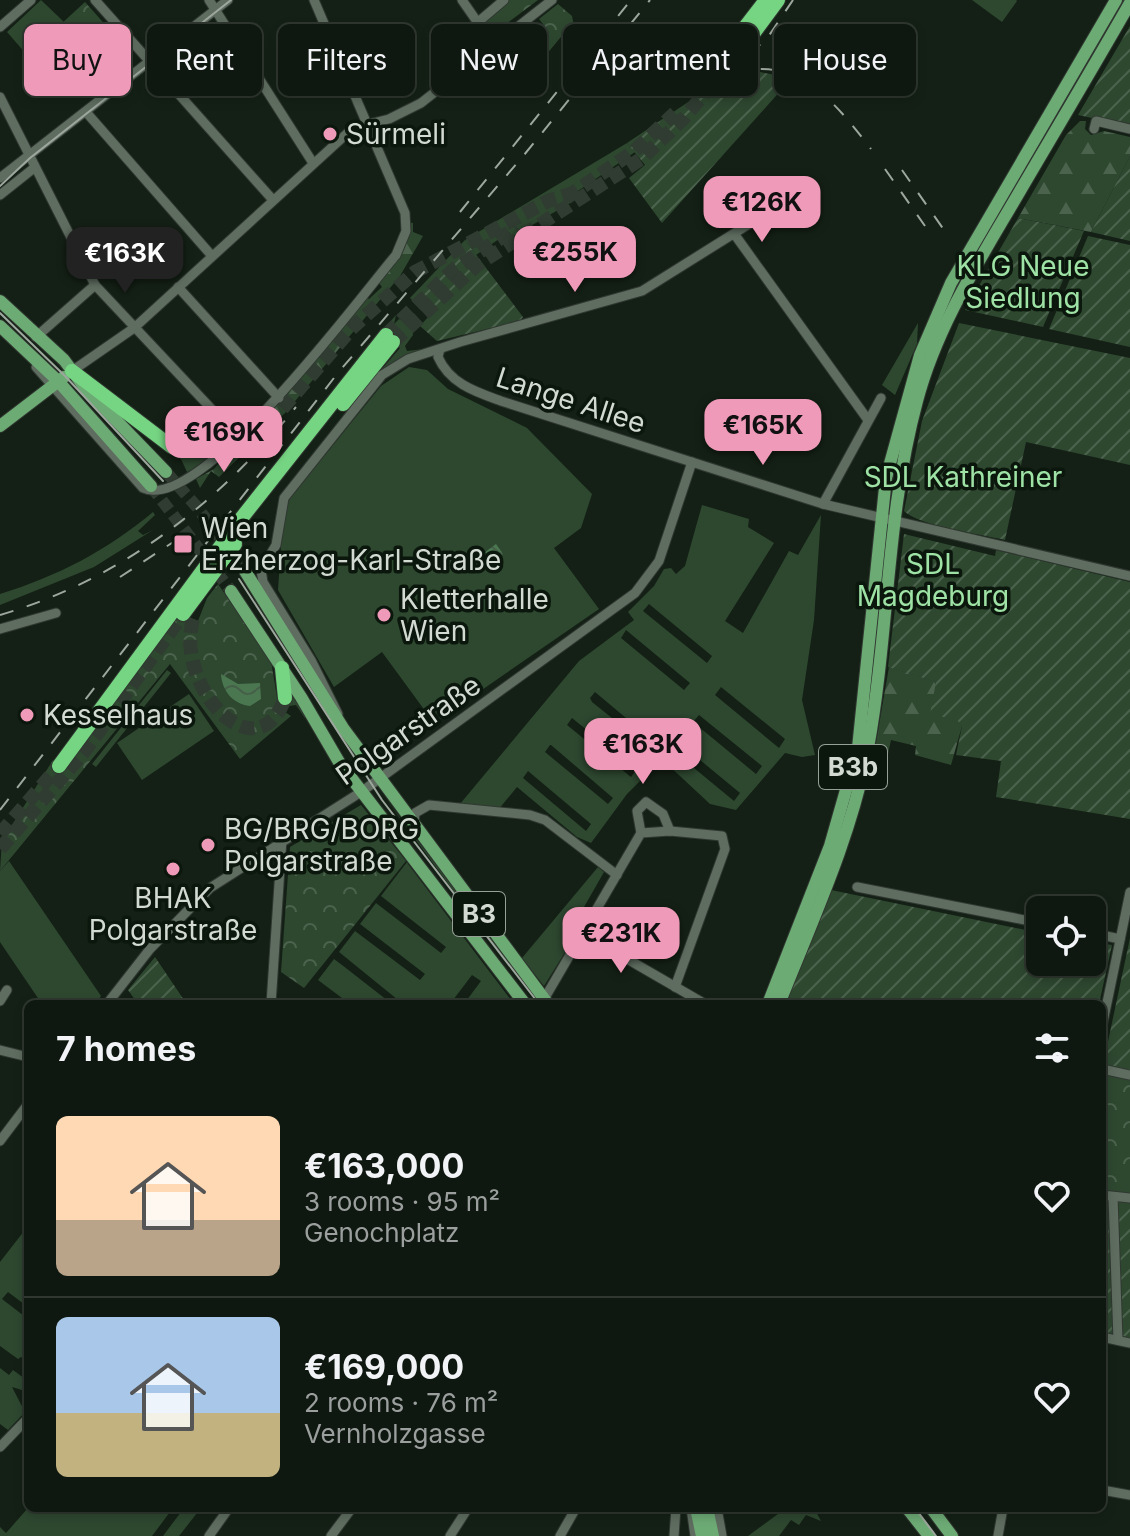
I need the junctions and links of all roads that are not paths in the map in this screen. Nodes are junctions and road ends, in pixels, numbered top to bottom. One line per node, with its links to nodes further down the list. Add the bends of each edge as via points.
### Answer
1 (31, 0): 17 (street)
2 (95, 0): 18 (street)
3 (209, 0): 13 (street)
4 (228, 0): 13 (street)
5 (314, 0): 24 (street)
6 (462, 0): 14 (street)
7 (504, 0): 14 (street)
8 (552, 0): 16 (street)
9 (766, 0): 10 (highway, via 743,39)
10 (778, 0)
11 (1116, 0): 55 (main road, B3b, via 935,315 896,438)
12 (1130, 3): 55 (main road, B3b, via 947,321 917,399)
13 (216, 9): 15 (street); 28 (street)
14 (477, 23)
15 (197, 24)
16 (522, 24)
17 (0, 27)
18 (147, 60)
19 (147, 64): 23 (street)
20 (431, 94): 24 (street, via 408,111)
21 (180, 96): 32 (street)
22 (0, 97): 27 (street)
23 (86, 112): 27 (street); 35 (street)
24 (367, 124): 28 (street, via 353,128); 45 (street, via 403,208 406,231 396,255)
25 (1094, 129): 26 (street, via 1096,121)
26 (1130, 129)
27 (29, 156): 29 (street); 30 (street)
28 (313, 163): 32 (street)
29 (34, 168): 31 (street); 36 (street)
30 (0, 178)
31 (0, 195)
32 (273, 200): 35 (street)
33 (781, 204): 34 (street)
34 (735, 235): 42 (street, via 642,291); 47 (street)
35 (212, 256): 37 (street)
36 (95, 285): 40 (street); 41 (street)
37 (178, 287): 40 (street); 45 (street)
38 (0, 301): 41 (main road)
39 (0, 326): 44 (main road)
40 (134, 328): 43 (street); 49 (street)
41 (36, 337): 43 (main road)
42 (436, 351): 51 (street, Lange Allee, via 446,372 474,391); 64 (street, via 408,359 374,382 284,498 276,545 261,570 263,582 333,699)
43 (72, 371): 44 (main road); 50 (highway); 52 (main road)
44 (55, 384): 48 (main road); 53 (main road)
45 (279, 398): 49 (street)
46 (881, 398): 47 (street)
47 (868, 420): 54 (street)
48 (0, 426)
49 (236, 435): 53 (street, via 193,476 153,491)
50 (172, 447)
51 (692, 462): 54 (street, Lange Allee); 66 (street, Polgarstraße, via 659,561 635,593)
52 (166, 472)
53 (147, 487)
54 (823, 504): 55 (street, Lange Allee)
55 (886, 520): 57 (street, Lange Allee); 88 (main road, B3b, via 858,748 830,846); 89 (main road, B3b, via 874,715 864,769)
56 (245, 571): 64 (main road, B3)
57 (1130, 576)
58 (231, 591): 62 (main road, B3)
59 (56, 613): 61 (street)
60 (188, 616): 65 (highway, via 206,583 390,339 240,520)
61 (0, 629)
62 (282, 668): 63 (highway); 67 (main road, B3)
63 (285, 698)
64 (343, 728): 66 (main road, B3)
65 (59, 766)
66 (379, 779): 67 (street, Polgarstraße); 68 (main road, B3)
67 (361, 792): 71 (street, Polgarstraße); 84 (main road, B3)
68 (414, 827): 72 (street, via 415,813 429,805 530,815 545,820); 85 (main road, B3)
69 (670, 831): 70 (street); 70 (street, via 663,814 646,802 637,811); 80 (street, via 722,836 726,841)
70 (641, 833): 72 (street)
71 (282, 839): 82 (street, Polgarstraße, via 196,901); 83 (street)
72 (617, 875): 77 (street)
73 (857, 887): 76 (street)
74 (1130, 892): 75 (street)
75 (1127, 918): 79 (street)
76 (1026, 920)
77 (584, 934): 80 (street); 86 (street)
78 (1106, 936): 79 (street)
79 (1120, 939): 91 (street)
80 (675, 987): 87 (street)
81 (7, 990): 90 (street)
82 (110, 1000)
83 (271, 1000)
84 (522, 1000)
85 (543, 1000)
86 (547, 1000)
87 (698, 1000)
88 (770, 1000)
89 (781, 1000)
90 (0, 1001)
91 (1106, 1007)
92 (0, 1050): 93 (street)
93 (24, 1056)
94 (1106, 1070): 95 (street)
95 (1130, 1075)
96 (24, 1109): 97 (street)
97 (0, 1141)
98 (1107, 1196): 99 (street); 101 (street)
99 (1130, 1198)
100 (1106, 1338): 101 (street)
101 (1118, 1340): 102 (street)
102 (1130, 1343)
103 (24, 1422): 104 (street)
104 (0, 1447)
105 (1106, 1491): 106 (street)
106 (1130, 1495)
107 (226, 1512): 119 (street)
108 (349, 1512): 120 (street)
109 (465, 1512): 121 (street)
110 (574, 1512): 122 (street)
111 (676, 1512): 123 (street)
112 (694, 1512): 118 (main road)
113 (708, 1512): 124 (main road)
114 (718, 1512): 125 (street)
115 (910, 1512): 126 (main road)
116 (934, 1512): 127 (main road)
117 (1002, 1512): 128 (street)
118 (695, 1535)
119 (209, 1536)
120 (331, 1536)
121 (450, 1536)
122 (560, 1536)
123 (674, 1536)
124 (713, 1536)
125 (722, 1536)
126 (929, 1536)
127 (952, 1536)
128 (998, 1536)

